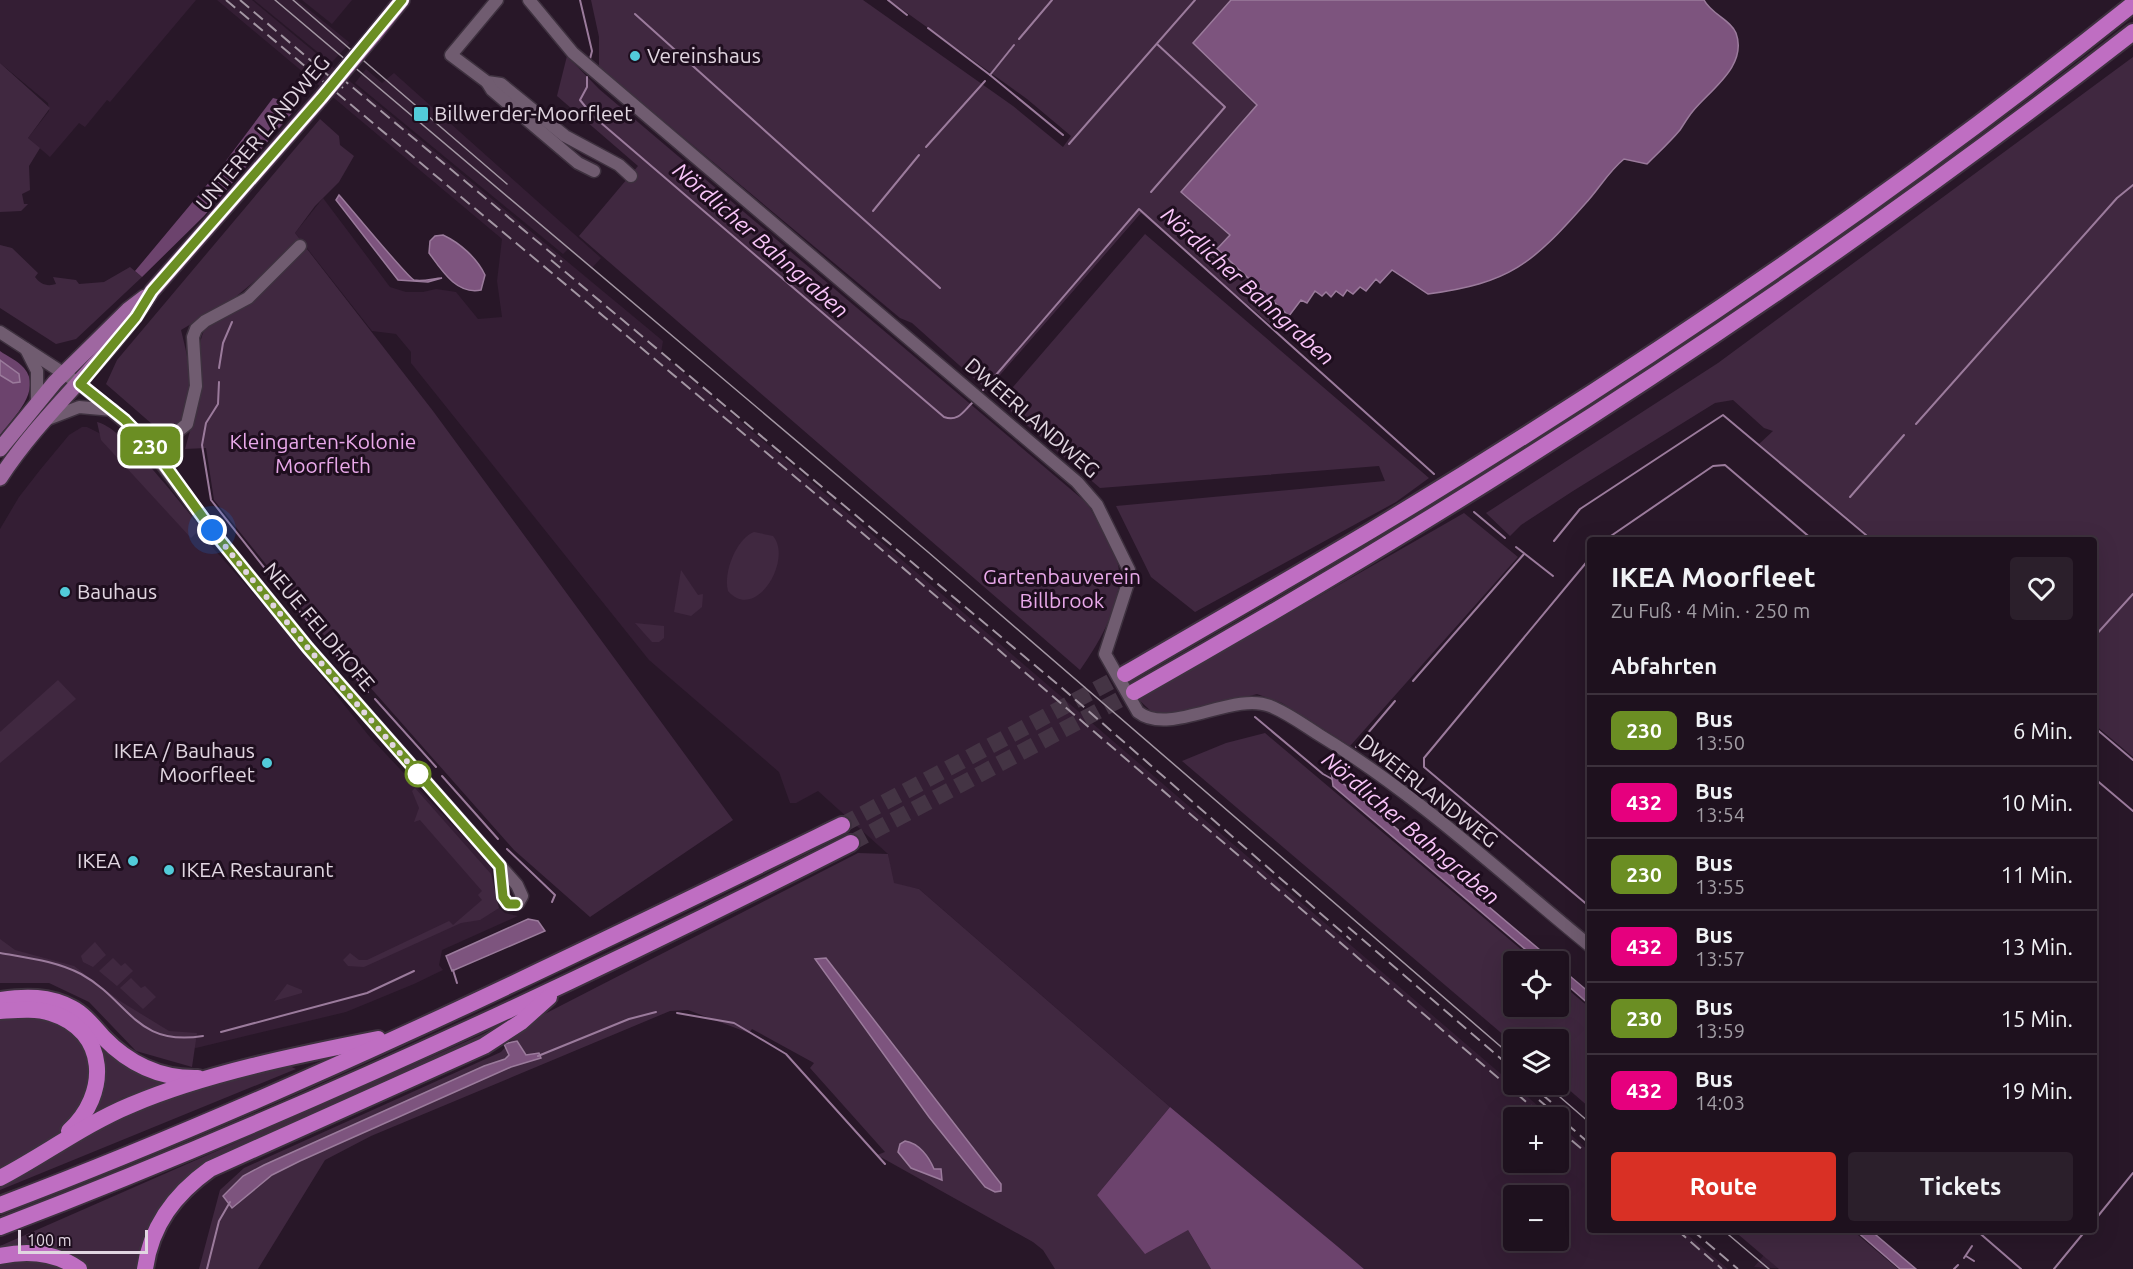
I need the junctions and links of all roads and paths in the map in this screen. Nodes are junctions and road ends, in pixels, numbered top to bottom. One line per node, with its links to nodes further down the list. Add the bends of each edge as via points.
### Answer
1 (402, 0): 10 (main road, UNTERER LANDWEG, bridge)
2 (497, 0): 6 (street, via 451,55)
3 (529, 0): 27 (street, DWEERLANDWEG, via 573,53 1088,493 1129,570 1105,654 1138,712 1155,718 1194,715 1238,703 1273,707 1380,773)
4 (2133, 4): 22 (highway, via 1876,199 1608,382 1371,531)
5 (2133, 32): 23 (highway, via 1876,224 1608,407 1382,549)
6 (487, 82): 7 (street, via 578,163); 8 (street, via 501,84 565,136 619,165)
7 (594, 171)
8 (631, 176)
9 (300, 246): 20 (street, via 248,298 196,329 196,386 187,424)
10 (152, 291): 13 (main road, UNTERER LANDWEG); 14 (main road, UNTERER LANDWEG, via 136,317)
11 (0, 332): 12 (street, NEUE FELDHOFE)
12 (26, 348): 13 (street, NEUE FELDHOFE); 15 (street, via 37,371)
13 (64, 373): 14 (street, NEUE FELDHOFE); 15 (main road, UNTERER LANDWEG); 18 (main road)
14 (80, 384): 16 (street, NEUE FELDHOFE); 17 (main road, UNTERER LANDWEG)
15 (37, 401): 19 (main road, UNTERER LANDWEG)
16 (113, 410): 17 (street, via 79,407); 20 (street, NEUE FELDHOFE)
17 (48, 419): 18 (main road, UNTERER LANDWEG)
18 (23, 447): 21 (main road, UNTERER LANDWEG)
19 (0, 449)
20 (154, 450): 26 (street, NEUE FELDHOFE, via 212,530 308,648)
21 (0, 478)
22 (1125, 674)
23 (1134, 692)
24 (842, 825): 31 (highway)
25 (851, 843): 28 (highway)
26 (500, 866)
27 (1587, 944)
28 (563, 984): 35 (highway, via 297,1106); 41 (highway, via 521,1022 484,1046 210,1168 182,1191 162,1218 150,1246)
29 (0, 1000): 32 (highway, via 52,1000 74,1009 127,1059 148,1071 176,1078)
30 (0, 1011): 33 (highway, via 34,1010 63,1018 91,1047 98,1068 89,1109)
31 (406, 1034): 32 (highway, via 325,1049); 36 (highway, via 170,1137)
32 (217, 1077): 33 (highway, via 124,1108)
33 (33, 1161): 34 (highway)
34 (0, 1178)
35 (74, 1199): 37 (highway); 38 (highway)
36 (0, 1205)
37 (0, 1227)
38 (0, 1238)
39 (0, 1256): 40 (highway, via 42,1254 63,1259)
40 (79, 1269)
41 (146, 1269)

